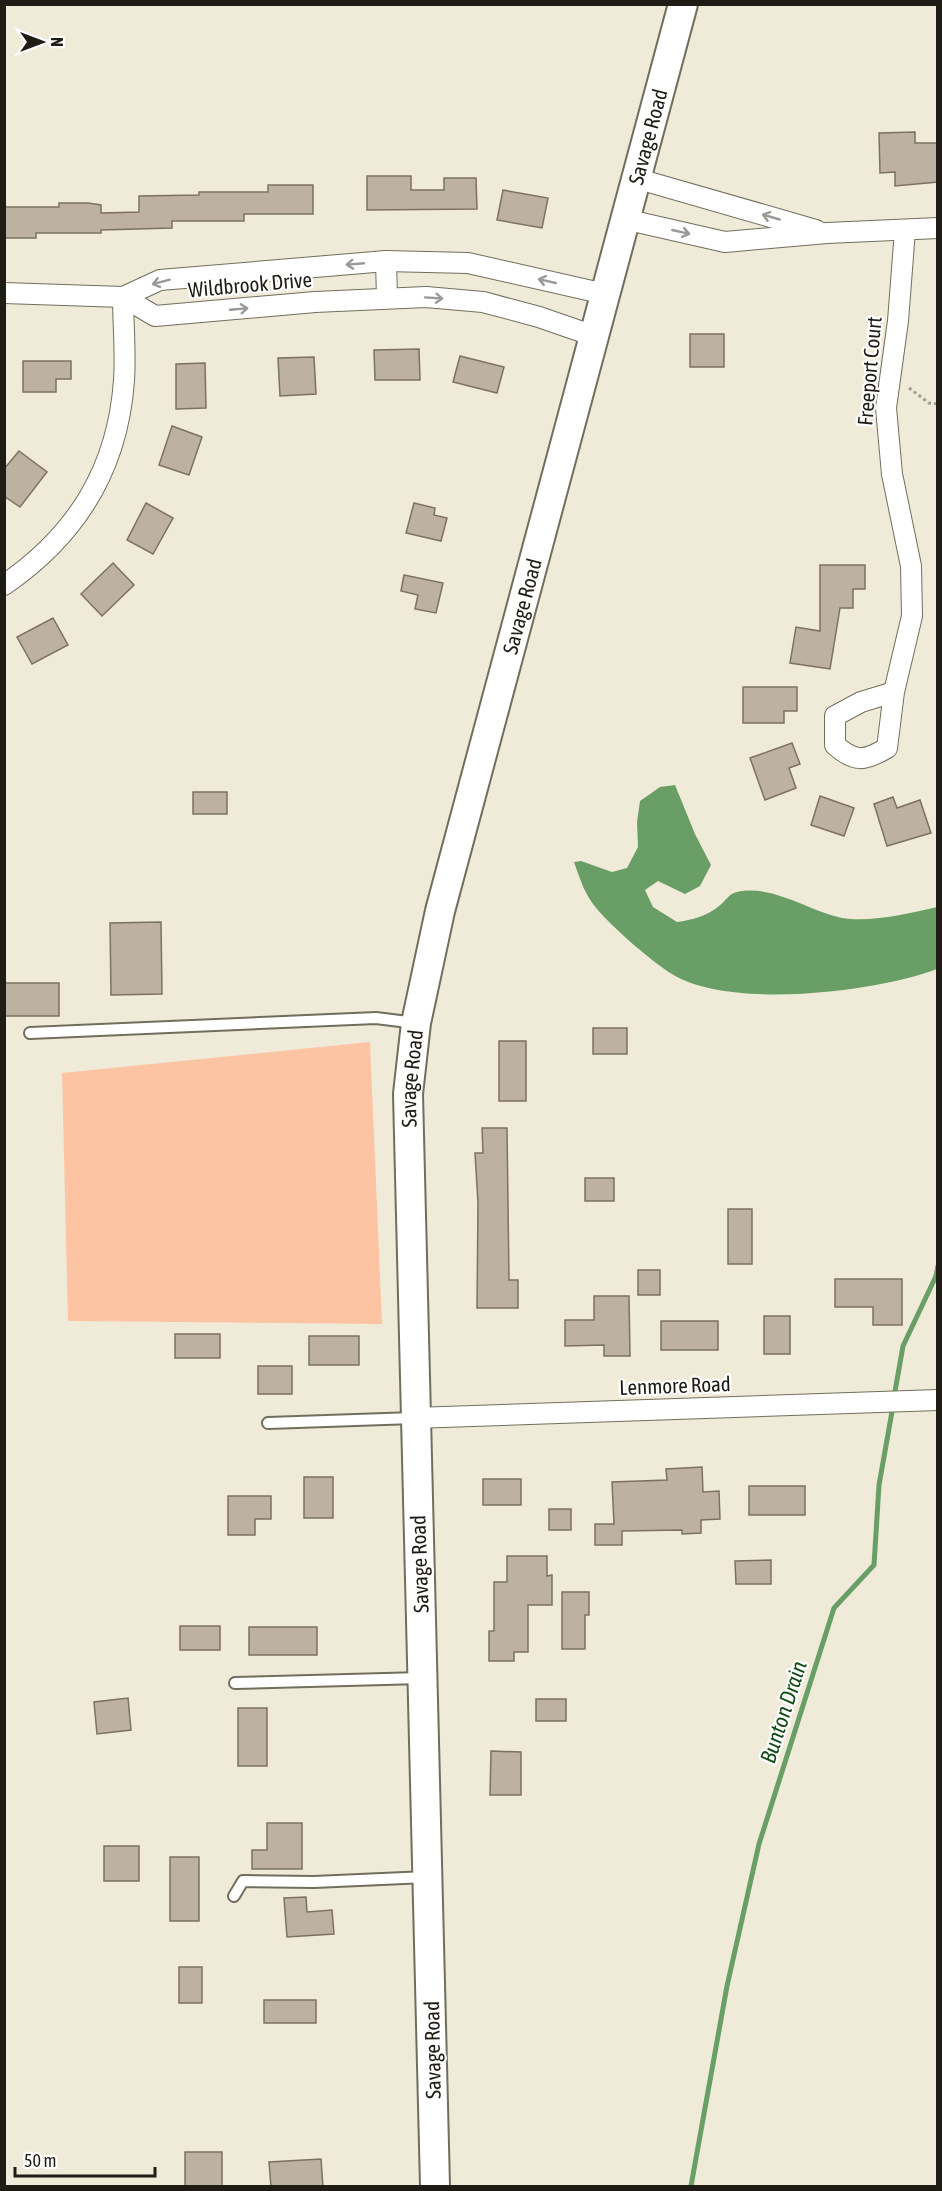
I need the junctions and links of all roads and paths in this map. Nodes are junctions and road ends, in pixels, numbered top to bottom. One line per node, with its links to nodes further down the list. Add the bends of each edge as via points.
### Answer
1 (683, 4): 2 (street, Savage Road)
2 (635, 178): 3 (street, Savage Road); 6 (street, one-way to 2)
3 (624, 219): 6 (street, one-way to 6, via 725,242); 9 (street, Savage Road)
4 (938, 228): 5 (street)
5 (905, 230): 6 (street); 16 (street, Freeport Court, via 886,408 892,474 911,566 912,616)
6 (827, 233)
7 (386, 261): 9 (street, Wildbrook Drive, one-way to 7, via 468,263); 10 (street, Wildbrook Drive, one-way to 10, via 160,280); 11 (street)
8 (4, 293): 10 (street, Wildbrook Drive)
9 (604, 294): 12 (street, Savage Road)
10 (123, 297): 11 (street, Wildbrook Drive, one-way to 11, via 155,316); 15 (street, via 124,377 112,448 76,519 33,565)
11 (387, 297): 12 (street, Wildbrook Drive, one-way to 12, via 483,302)
12 (594, 336): 17 (street, Savage Road, via 440,910)
13 (902, 384): 14 (path, via 929,403)
14 (938, 404)
15 (4, 585)
16 (894, 692)
17 (416, 1023): 18 (lane, via 376,1018); 20 (street, Savage Road, via 408,1094)
18 (30, 1033)
19 (938, 1400): 20 (street, Lenmore Road)
20 (414, 1418): 21 (lane); 22 (street, Savage Road)
21 (268, 1423)
22 (422, 1678): 23 (lane); 24 (street, Savage Road)
23 (235, 1683)
24 (427, 1877): 25 (lane, via 243,1881); 26 (street, Savage Road)
25 (234, 1896)
26 (435, 2187)

